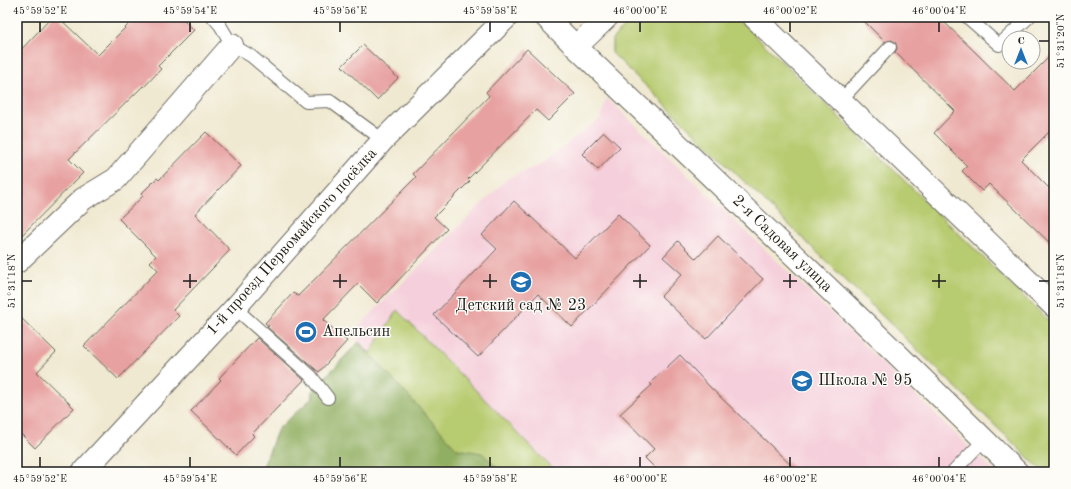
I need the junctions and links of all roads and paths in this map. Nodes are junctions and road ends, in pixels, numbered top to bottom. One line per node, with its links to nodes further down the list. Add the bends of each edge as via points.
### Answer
1 (213, 17): 8 (lane)
2 (506, 17): 12 (street, 1-й проезд Первомайского посёлка)
3 (546, 17): 9 (street, 2-я Садовая улица)
4 (607, 17): 9 (street)
5 (754, 17): 11 (street)
6 (967, 17): 7 (lane, via 999,45)
7 (1029, 17)
8 (232, 45): 12 (lane, via 251,56 306,102 330,101); 13 (street, via 116,179 82,199)
9 (576, 47): 17 (street, 2-я Садовая улица)
10 (890, 47): 11 (lane)
11 (840, 100): 14 (street)
12 (383, 140): 15 (street, 1-й проезд Первомайского посёлка)
13 (17, 262)
14 (1054, 306)
15 (235, 308): 16 (lane, via 311,376); 18 (street, 1-й проезд Первомайского посёлка)
16 (328, 398)
17 (984, 440): 19 (lane); 20 (street, 2-я Садовая улица)
18 (83, 472)
19 (953, 472)
20 (1017, 472)

